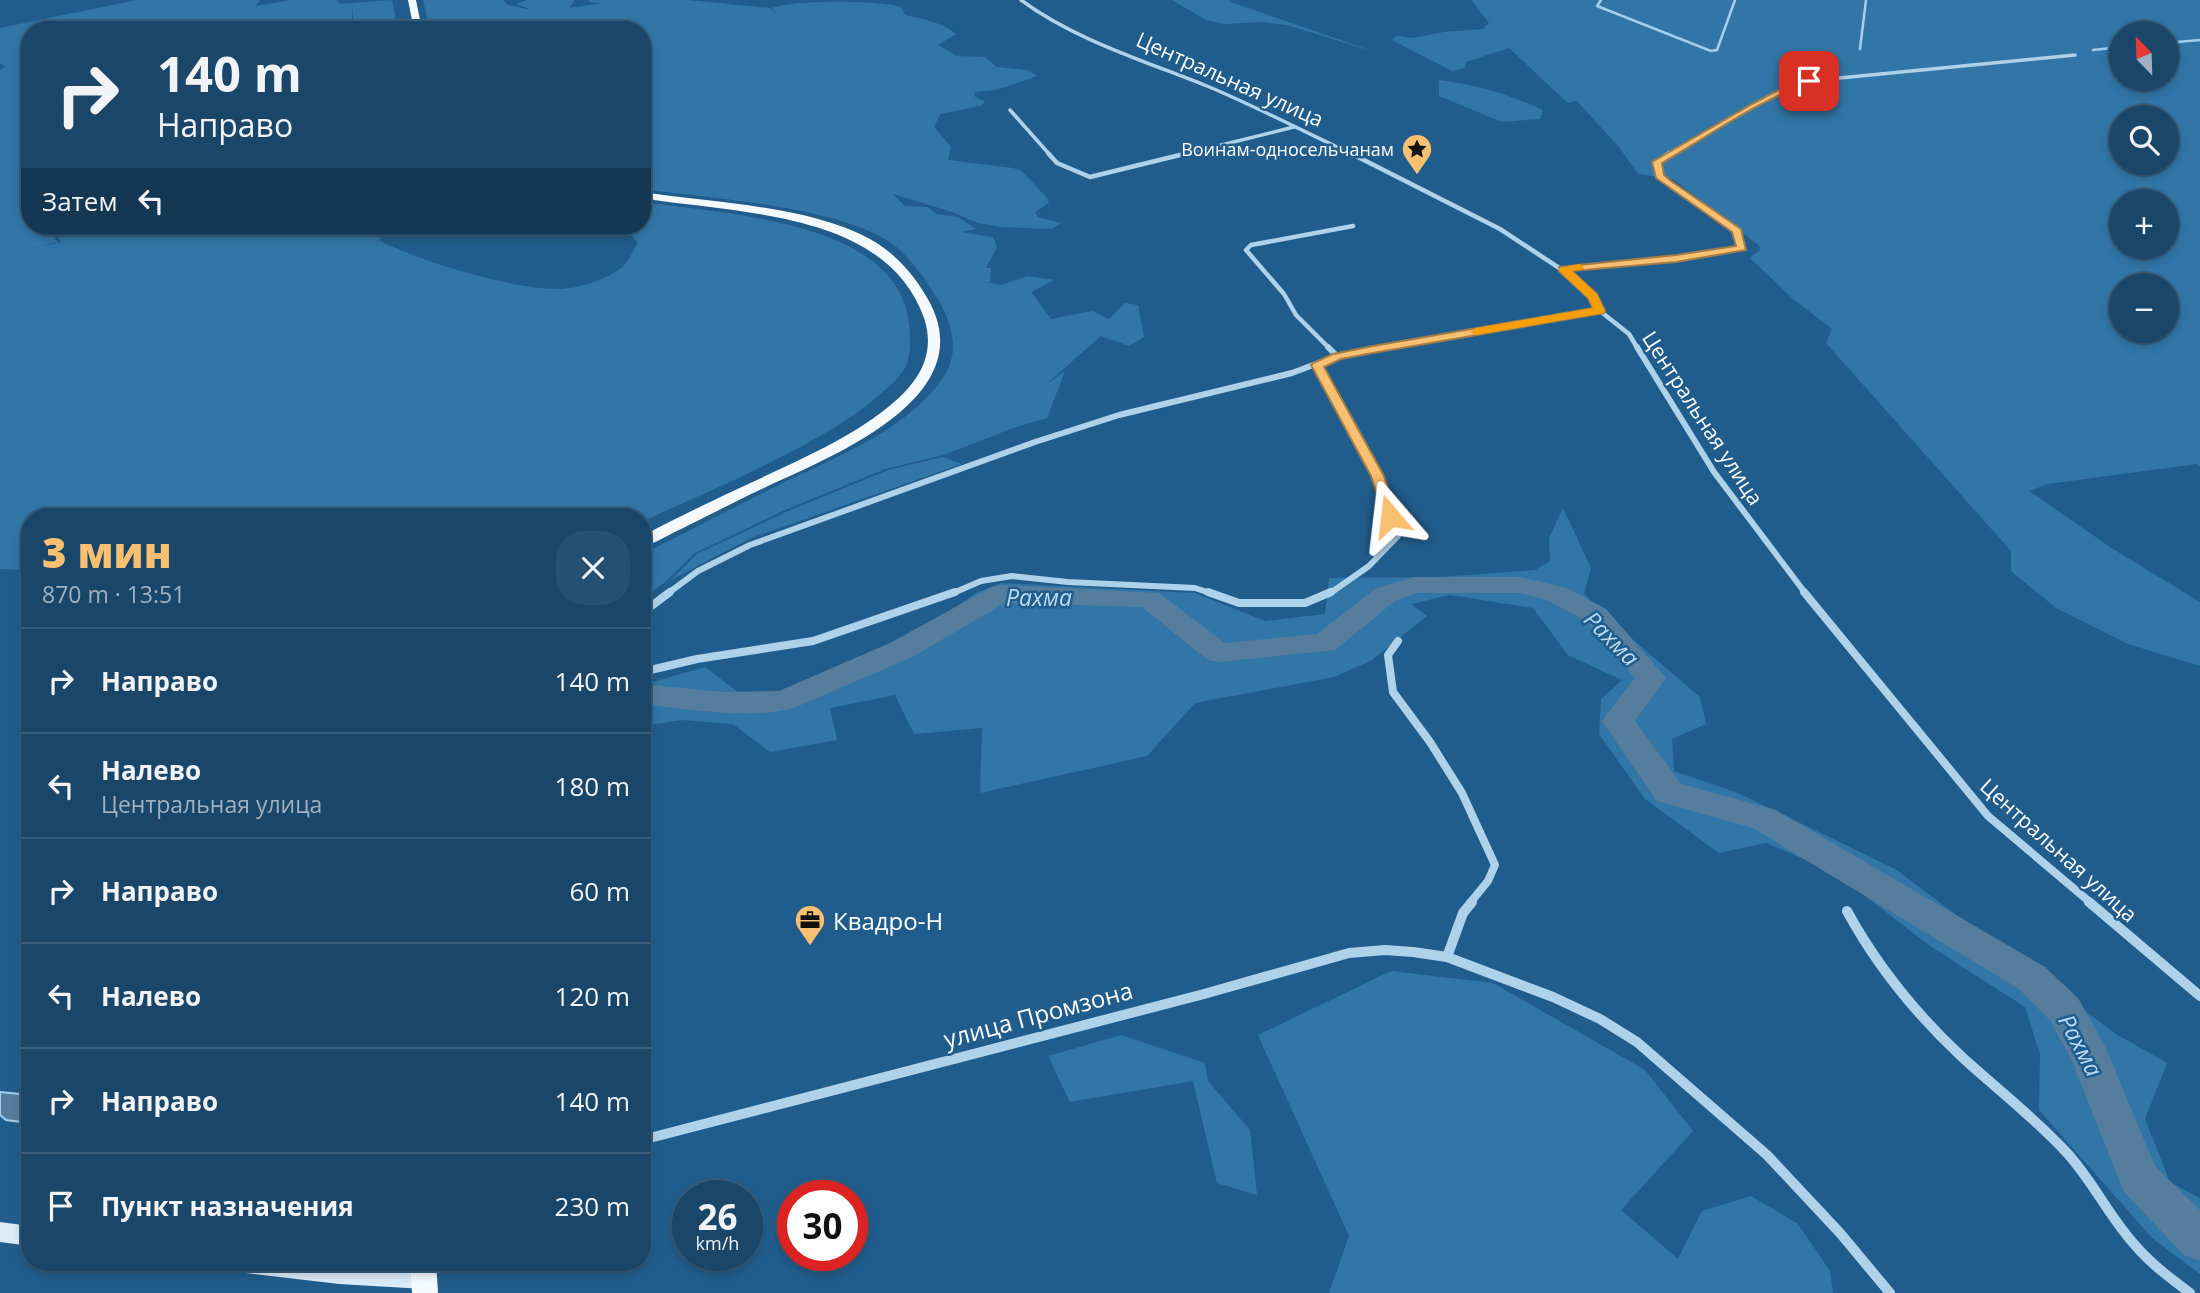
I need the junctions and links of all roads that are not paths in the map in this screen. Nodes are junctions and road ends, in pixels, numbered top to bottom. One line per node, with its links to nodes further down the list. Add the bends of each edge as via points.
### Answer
1 (412, 0): 3 (main road)
2 (1021, 0): 6 (street, Центральная улица, via 1089,38)
3 (416, 21)
4 (2075, 55): 9 (street, via 1795,85 1657,162 1660,176 1668,183 1737,231 1742,248)
5 (1010, 110): 6 (street, via 1057,163 1090,177)
6 (1295, 127): 9 (street, Центральная улица, via 1500,229)
7 (651, 197): 13 (main road, via 807,223 867,242 908,279 929,313 936,342 933,359 916,388 871,425)
8 (1353, 226): 11 (street, via 1251,245 1246,250 1296,315)
9 (1563, 269): 10 (street, Центральная улица, via 1593,297)
10 (1600, 311): 11 (street); 19 (street, Центральная улица, via 1629,334 1746,517 1974,800)
11 (1337, 356): 12 (street)
12 (1317, 365): 14 (street, via 1085,425 782,533 698,571); 16 (street, via 1378,476 1398,536 1370,566 1322,598 1305,603 1239,603 1195,588 1012,576 981,581 824,638)
13 (651, 538)
14 (651, 607)
15 (1398, 641): 18 (street, via 1388,655 1393,692 1462,793 1494,865 1488,881 1463,913)
16 (651, 670)
17 (1847, 911): 26 (street, via 1864,943 1901,992 1958,1054 2067,1152 2144,1256)
18 (1447, 957): 20 (street, улица Промзона, via 1385,950 1349,953); 25 (street, улица Промзона, via 1553,997 1637,1042 1767,1155)
19 (2200, 996)
20 (651, 1138)
21 (0, 1232): 22 (street)
22 (21, 1235)
23 (308, 1271): 24 (street)
24 (424, 1278)
25 (1890, 1293)
26 (2190, 1293)

